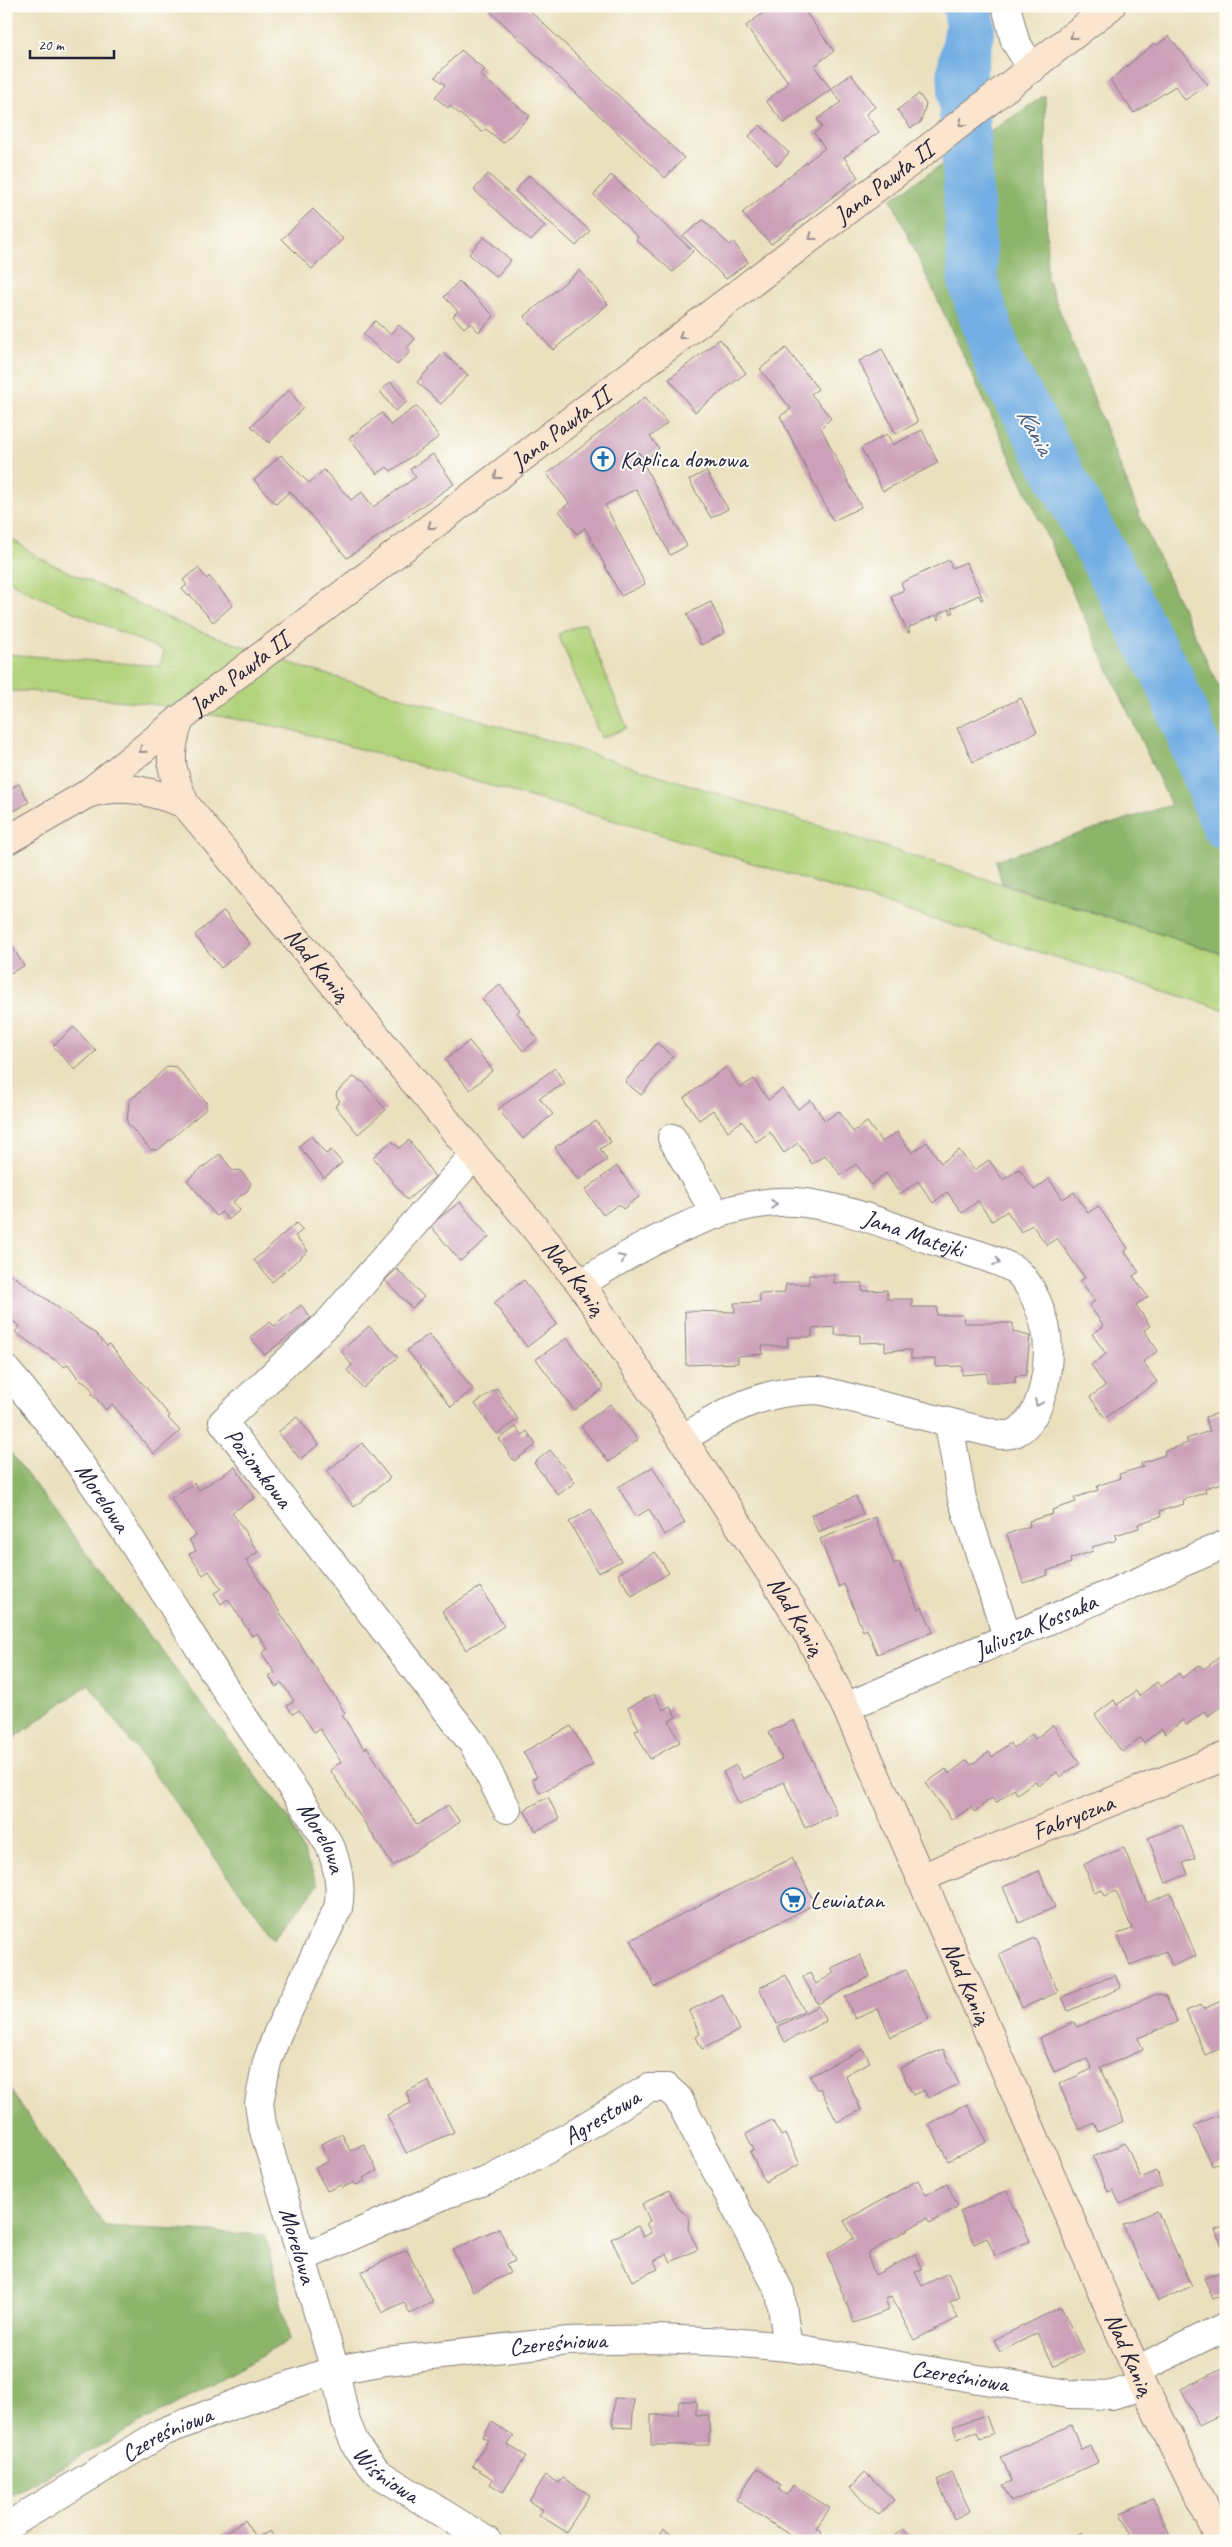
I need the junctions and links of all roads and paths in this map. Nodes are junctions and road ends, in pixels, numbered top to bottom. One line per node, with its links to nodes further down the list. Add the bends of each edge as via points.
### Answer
1 (1006, 6): 3 (street, via 1015,41)
2 (1111, 6): 3 (street, Jana Pawła II, one-way to 3)
3 (1032, 69): 4 (street, Jana Pawła II, one-way to 4)
4 (180, 719): 5 (street, Jana Pawła II, one-way to 5); 6 (street, Nad Kanią, via 170,759)
5 (87, 794): 6 (street, Nad Kanią, via 105,788 150,790); 7 (street, Jana Pawła II)
6 (184, 804): 9 (street, Nad Kanią)
7 (6, 841)
8 (672, 1138): 10 (street)
9 (474, 1155): 11 (street, Nad Kanią); 19 (street, Poziomkowa, via 327,1324 223,1422 474,1745)
10 (716, 1215): 11 (street, Jana Matejki, one-way to 10, via 677,1230); 13 (street, Jana Matejki, one-way to 13, via 761,1205 794,1202 818,1205 994,1261 1018,1272 1039,1304 1047,1331 1048,1361 1040,1401 1030,1419 1015,1434 1000,1436)
11 (581, 1284): 14 (street, Nad Kanią)
12 (6, 1370): 21 (street, Morelowa, via 38,1406 112,1510 331,1848 341,1892 338,1908 278,2032 261,2084 259,2103 262,2124)
13 (949, 1424): 14 (street, Jana Matejki, via 818,1390 790,1390 758,1398); 16 (street, via 962,1499)
14 (684, 1438): 17 (street, Nad Kanią, via 810,1638)
15 (1226, 1544): 16 (street, Juliusza Kossaka)
16 (1008, 1639): 17 (street, Juliusza Kossaka)
17 (846, 1707): 20 (street, Nad Kanią)
18 (1226, 1756): 20 (street, Fabryczna)
19 (507, 1809)
20 (920, 1878): 25 (street, Nad Kanią)
21 (302, 2258): 23 (street, Agrestowa, via 446,2194 489,2180 548,2149 649,2088 667,2088 678,2098 780,2292); 24 (street, Morelowa)
22 (1226, 2326): 25 (street, Czereśniowa)
23 (788, 2347): 24 (street, Czereśniowa, via 657,2339 568,2341 386,2361); 25 (street, Czereśniowa, via 1068,2394 1112,2395)
24 (335, 2370): 26 (street, Czereśniowa, via 163,2432); 27 (street, Wiśniowa, via 346,2422 357,2448 378,2473)
25 (1140, 2377): 28 (street, Nad Kanią)
26 (6, 2527)
27 (487, 2541)
28 (1221, 2541)

